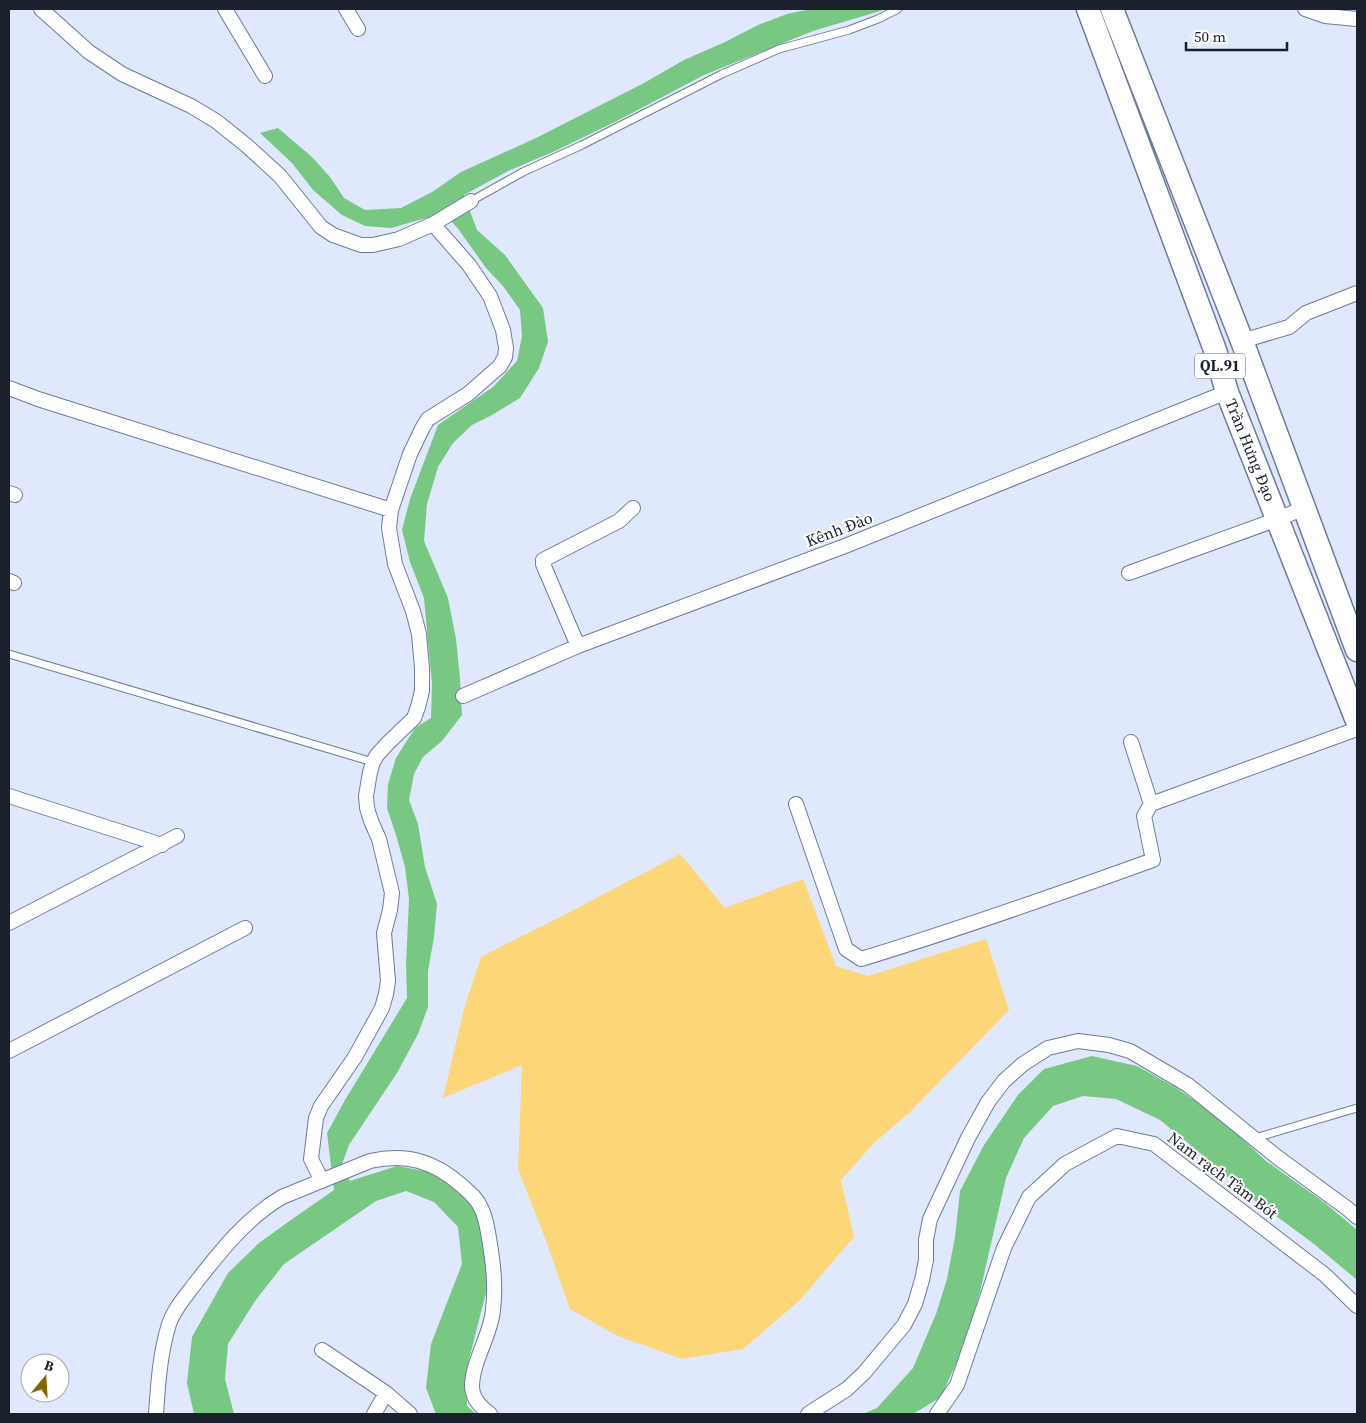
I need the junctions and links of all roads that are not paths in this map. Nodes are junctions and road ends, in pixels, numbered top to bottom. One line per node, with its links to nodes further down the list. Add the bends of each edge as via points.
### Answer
1 (41, 9): 12 (street, via 90,52 122,74 191,106 246,145 280,176 321,227 333,235 361,245 373,245 399,239)
2 (225, 9): 10 (street)
3 (346, 9): 9 (street)
4 (898, 9): 11 (lane, via 849,30 779,49 722,74)
5 (1088, 9): 15 (highway, Trần Hưng Đạo / QL.91)
6 (1112, 9): 14 (highway, Trần Hưng Đạo / QL.91)
7 (1304, 9): 8 (street, via 1325,16)
8 (1357, 19)
9 (358, 29)
10 (265, 76)
11 (471, 201): 12 (street)
12 (437, 222): 20 (street, via 490,296 503,330 505,357 500,366 468,394 428,419 422,427)
13 (1357, 293): 14 (street, via 1306,313 1289,327)
14 (1242, 341): 15 (highway); 19 (highway, Trần Hưng Đạo / QL.91)
15 (1215, 350): 17 (highway, Trần Hưng Đạo / QL.91)
16 (9, 388): 20 (street)
17 (1227, 392): 21 (highway, Trần Hưng Đạo / QL.91); 24 (street, Kênh Đào, via 845,546)
18 (633, 508): 24 (street, via 619,520 543,560)
19 (1304, 508): 21 (street); 23 (highway, Trần Hưng Đạo / QL.91)
20 (391, 510): 31 (street, via 389,528 395,564 419,634 422,691 414,718 388,742)
21 (1278, 519): 22 (street); 28 (highway, Trần Hưng Đạo / QL.91)
22 (1129, 573)
23 (1353, 623): 25 (highway, Trần Hưng Đạo / QL.91)
24 (578, 646): 27 (street, Kênh Đào)
25 (1357, 650)
26 (9, 654): 31 (lane)
27 (463, 696)
28 (1357, 721)
29 (1357, 729): 34 (street)
30 (1132, 742): 34 (street)
31 (373, 762): 42 (street, via 366,796 367,808 379,839 392,893 384,933 388,981 382,1008 316,1118 311,1160)
32 (9, 796): 36 (street)
33 (796, 804): 34 (street, via 846,949 861,959 1044,900 1153,860 1144,816)
34 (1151, 804)
35 (177, 836): 36 (street)
36 (162, 845): 37 (street)
37 (9, 922)
38 (246, 928): 39 (street)
39 (9, 1051)
40 (1357, 1108): 41 (lane)
41 (1254, 1138): 43 (street); 51 (street, via 1188,1085 1130,1051 1078,1041 1048,1048 1004,1081 968,1138 930,1218 922,1280 904,1325 847,1390)
42 (324, 1180): 47 (street, via 282,1197 256,1216 217,1255 177,1307 161,1356); 50 (street, via 370,1161 403,1157 431,1165 474,1196 485,1218 494,1272 493,1310 472,1387 476,1400)
43 (1357, 1218)
44 (1357, 1306): 52 (street, Nam rạch Tầm Bót, via 1325,1275 1154,1144 1117,1136 1065,1164 1029,1197 1004,1248 957,1385)
45 (322, 1350): 46 (street)
46 (386, 1392): 48 (street); 49 (street)
47 (156, 1414)
48 (374, 1414)
49 (410, 1414)
50 (490, 1414)
51 (808, 1414)
52 (937, 1414)

